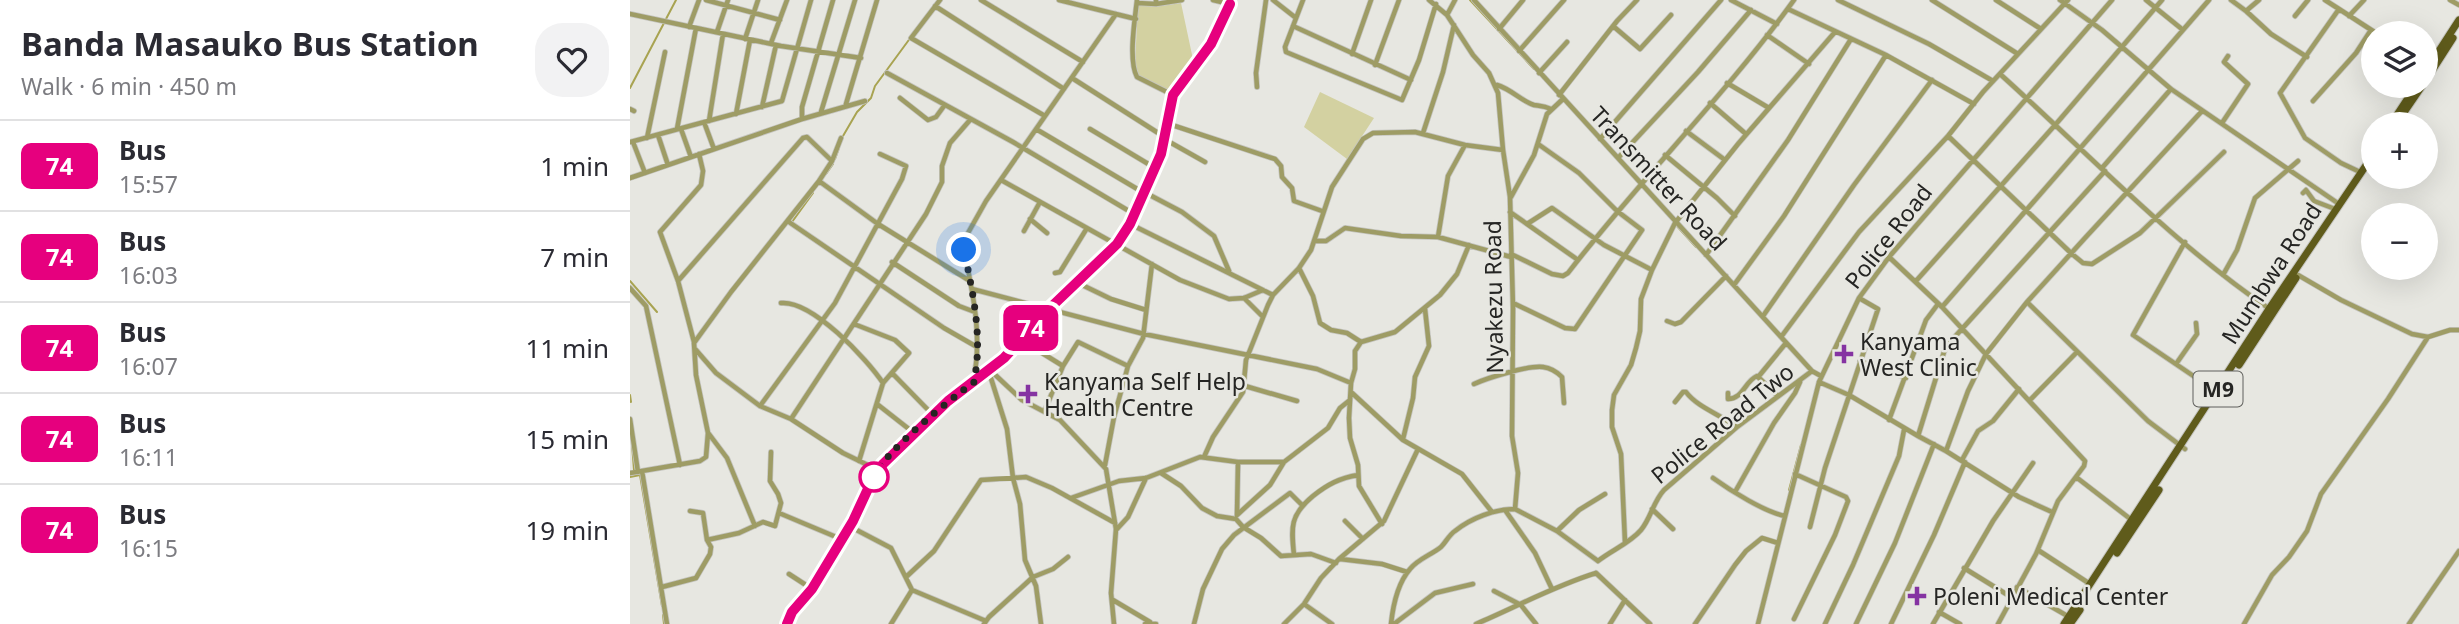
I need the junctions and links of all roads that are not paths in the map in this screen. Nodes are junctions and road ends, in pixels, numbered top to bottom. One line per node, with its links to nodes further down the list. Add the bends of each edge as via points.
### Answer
1 (699, 0): 75 (street)
2 (706, 0): 47 (street)
3 (758, 0): 59 (street)
4 (787, 0): 67 (street)
5 (811, 0): 89 (street)
6 (833, 0): 90 (street)
7 (855, 0): 96 (street)
8 (877, 0): 100 (street)
9 (940, 0): 51 (street)
10 (981, 0): 102 (street)
11 (1059, 0): 52 (street)
12 (1093, 0): 52 (street)
13 (1182, 0): 45 (street)
14 (1213, 0): 46 (street)
15 (1266, 0): 115 (street)
16 (1273, 0): 65 (street)
17 (1303, 0): 65 (street)
18 (1371, 0): 94 (street)
19 (1399, 0): 104 (street)
20 (1429, 0): 48 (street)
21 (1455, 0): 61 (street)
22 (1474, 0): 49 (street, Transmitter Road)
23 (1483, 0): 49 (street)
24 (1523, 0): 77 (street)
25 (1564, 0): 91 (street)
26 (1637, 0): 73 (street)
27 (1721, 0): 152 (street)
28 (1731, 0): 56 (street)
29 (1794, 0): 54 (street)
30 (1838, 0): 112 (street)
31 (1932, 0): 95 (street)
32 (1996, 0): 78 (street)
33 (2112, 0): 68 (street, Police Road)
34 (2146, 0): 53 (street)
35 (2162, 0): 53 (street)
36 (2209, 0): 79 (street)
37 (2231, 0): 57 (street)
38 (2259, 0): 57 (street)
39 (2308, 0): 63 (street)
40 (2325, 0): 55 (street)
41 (2364, 0): 64 (street)
42 (2450, 0): 50 (street)
43 (2064, 1): 68 (street); 78 (street)
44 (1137, 2): 45 (street); 66 (street)
45 (1156, 2)
46 (1231, 2): 118 (street, via 1211,44)
47 (727, 3): 59 (street); 81 (street)
48 (1436, 4): 61 (street); 110 (street)
49 (1478, 5): 77 (street, Transmitter Road)
50 (2459, 5)
51 (935, 6): 116 (street); 134 (street, via 911,38)
52 (1091, 7): 60 (street)
53 (2155, 8): 79 (street); 87 (street)
54 (1788, 9): 69 (street); 80 (street)
55 (2339, 9): 64 (street); 99 (street)
56 (1751, 10): 69 (street); 165 (street)
57 (2246, 11): 99 (street)
58 (630, 13): 75 (street)
59 (753, 13): 67 (street); 83 (street)
60 (1116, 14): 66 (street); 102 (street)
61 (1447, 15): 71 (street)
62 (1671, 15): 73 (street, via 1640,49)
63 (2295, 16)
64 (2349, 16): 70 (street)
65 (1296, 18): 72 (street)
66 (1136, 19): 118 (street, via 1134,72)
67 (780, 20): 86 (street)
68 (2092, 23): 87 (street); 121 (street, Police Road)
69 (1777, 24): 82 (street)
70 (2361, 24)
71 (1454, 25): 114 (street); 145 (street)
72 (1293, 26): 94 (street); 110 (street, via 1286,51 1402,100)
73 (1613, 26): 119 (street)
74 (2457, 26): 93 (main road); 101 (main road)
75 (689, 27): 76 (street)
76 (696, 29): 81 (street); 141 (street)
77 (1499, 29): 91 (street, Transmitter Road)
78 (2041, 29): 95 (street)
79 (2183, 30): 105 (street)
80 (1835, 32): 84 (street); 103 (street)
81 (720, 33): 83 (street); 137 (street)
82 (1767, 35): 103 (street); 113 (street)
83 (748, 39): 86 (street); 133 (street)
84 (1851, 39): 97 (street); 195 (street)
85 (1567, 42): 107 (street)
86 (773, 44): 89 (street); 128 (street)
87 (2121, 46): 105 (street); 140 (street)
88 (2361, 46): 123 (street)
89 (796, 49): 90 (street); 128 (street, via 782,100)
90 (819, 50): 96 (street); 135 (street)
91 (1519, 51): 107 (street, Transmitter Road)
92 (665, 52): 149 (street)
93 (2438, 52)
94 (1352, 54): 104 (street)
95 (2018, 54): 108 (street)
96 (839, 55): 100 (street); 132 (street)
97 (1886, 55): 111 (street); 235 (street)
98 (2228, 56): 138 (street, via 2224,62 2248,84)
99 (2307, 57): 175 (street, via 2280,93 2305,138)
100 (861, 58): 126 (street)
101 (2438, 59)
102 (1083, 62): 109 (street)
103 (1809, 64): 129 (street)
104 (1375, 65): 110 (street)
105 (2150, 69): 117 (street); 158 (street)
106 (887, 73): 127 (street)
107 (1539, 73): 119 (street, Transmitter Road)
108 (2000, 74): 112 (street); 121 (street)
109 (1072, 78): 116 (street); 151 (street)
110 (1411, 80)
111 (1932, 80): 125 (street); 252 (street)
112 (1993, 81): 125 (street)
113 (1727, 83): 124 (street); 129 (street)
114 (1497, 85): 130 (street); 159 (street, Nyakezu Road)
115 (1257, 87)
116 (1064, 89): 134 (street)
117 (2171, 89): 131 (street); 173 (street)
118 (1173, 95): 139 (street)
119 (1561, 97): 130 (street); 152 (street, Transmitter Road)
120 (900, 98): 127 (street, via 928,120)
121 (2027, 98): 140 (street); 166 (street, Police Road)
122 (865, 101): 126 (street)
123 (2313, 101)
124 (1710, 103): 144 (street); 146 (street)
125 (1973, 104): 148 (street)
126 (845, 105): 132 (street)
127 (944, 106): 136 (street)
128 (762, 107): 133 (street)
129 (1769, 108): 146 (street)
130 (1551, 109): 154 (street)
131 (2202, 111): 138 (street); 184 (street)
132 (821, 113): 135 (street)
133 (736, 114): 137 (street)
134 (1045, 116): 142 (street)
135 (802, 119): 157 (street)
136 (970, 120): 156 (street); 210 (street, via 950,144 940,187)
137 (707, 122): 141 (street); 157 (street)
138 (2222, 123): 174 (street)
139 (1169, 124): 151 (street); 191 (street, via 1275,159 1292,188 1294,201)
140 (2056, 124): 158 (street); 182 (street)
141 (679, 129): 147 (street); 164 (street)
142 (1036, 129): 156 (street); 185 (street)
143 (1090, 129): 172 (street)
144 (1686, 131): 163 (street); 167 (street)
145 (1423, 134): 155 (street); 191 (street, via 1368,134 1340,172)
146 (1746, 134): 167 (street)
147 (658, 135): 149 (street); 171 (street)
148 (1948, 136): 166 (street); 260 (street, via 1859,232)
149 (647, 138): 153 (street)
150 (841, 138): 168 (street)
151 (1166, 139): 170 (street); 172 (street)
152 (1600, 139): 165 (street, Transmitter Road)
153 (631, 142): 176 (street)
154 (1538, 144): 187 (street); 192 (street, via 1579,173)
155 (1465, 145): 159 (street); 207 (street, via 1448,176)
156 (1023, 148): 179 (street); 194 (street)
157 (713, 149): 161 (street)
158 (2081, 149): 173 (street); 190 (street)
159 (1503, 150): 187 (street, Nyakezu Road)
160 (2224, 152): 197 (street)
161 (699, 154): 164 (street); 230 (street, via 701,185 660,232)
162 (880, 154): 200 (street, via 907,167)
163 (1665, 155): 181 (street); 183 (street)
164 (691, 157): 171 (street)
165 (1618, 159): 181 (street, Transmitter Road)
166 (1973, 159): 182 (street); 218 (street, Police Road)
167 (1725, 160): 183 (street)
168 (832, 161): 180 (street); 230 (street, via 803,138)
169 (2298, 161): 174 (street)
170 (1205, 162)
171 (668, 165): 176 (street)
172 (1155, 168): 185 (street)
173 (2104, 169): 184 (street); 206 (street)
174 (2289, 169): 189 (street); 227 (street, via 2255,198)
175 (2360, 172): 189 (main road, Mumbwa Road / M9)
176 (645, 173): 177 (street)
177 (630, 178)
178 (2361, 179): 228 (main road, Mumbwa Road / M9)
179 (1001, 180): 188 (street); 231 (street, via 964,245)
180 (819, 181): 198 (street); 200 (street)
181 (1641, 183): 192 (street); 199 (street, Transmitter Road)
182 (2001, 186): 190 (street); 232 (street)
183 (1704, 187): 195 (street); 199 (street)
184 (2128, 191): 197 (street); 214 (street)
185 (1144, 192): 194 (street); 226 (street, via 1214,236)
186 (2303, 193): 189 (street, via 2306,190 2314,201)
187 (1510, 197): 193 (street, Nyakezu Road)
188 (1040, 202): 196 (street); 203 (street)
189 (2337, 206): 249 (main road, Mumbwa Road / M9)
190 (2027, 210): 206 (street); 245 (street)
191 (1322, 211): 209 (street)
192 (1617, 211): 208 (street); 216 (street, via 1642,230)
193 (1510, 212): 202 (street); 215 (street, Nyakezu Road)
194 (1134, 214): 201 (street)
195 (1735, 216): 217 (street)
196 (1030, 219): 204 (street); 205 (street)
197 (2157, 219): 211 (street); 214 (street, via 2095,264)
198 (789, 222): 222 (street); 264 (street)
199 (1675, 223): 217 (street, Transmitter Road); 224 (street)
200 (878, 224): 210 (street); 222 (street)
201 (1130, 224): 212 (street); 226 (street)
202 (1527, 224): 208 (street, via 1552,208); 219 (street)
203 (1087, 228): 212 (street); 225 (street)
204 (1024, 231)
205 (1047, 233)
206 (2050, 233): 214 (street); 257 (street)
207 (1438, 237): 209 (street, via 1345,228 1326,241); 213 (street)
208 (1595, 239): 216 (street); 219 (street)
209 (1314, 241): 223 (street)
210 (907, 242): 220 (street); 231 (street)
211 (2185, 242): 227 (street); 273 (street, via 2133,335)
212 (1117, 244): 221 (street); 233 (street)
213 (1469, 245): 215 (street); 247 (street, via 1449,285)
214 (2072, 254): 242 (street)
215 (1511, 256): 219 (street, via 1563,276); 244 (street, Nyakezu Road)
216 (1625, 256): 224 (street); 244 (street, via 1575,330)
217 (1706, 256): 229 (street, Transmitter Road)
218 (1889, 257): 232 (street); 241 (street, Police Road)
219 (1578, 260)
220 (892, 262): 234 (street); 250 (street, via 958,306)
221 (1152, 264): 240 (street, via 1229,299); 248 (street)
222 (854, 267): 234 (street); 253 (street)
223 (1299, 268): 239 (street); 265 (street, via 1320,323)
224 (1652, 270): 366 (street, via 1641,299 1640,331 1631,365 1617,387 1612,410 1612,428 1621,454)
225 (1055, 273)
226 (1230, 273): 238 (street)
227 (2223, 275): 249 (street)
228 (2298, 275): 249 (main road, Mumbwa Road / M9); 261 (street, via 2412,334)
229 (1726, 276): 235 (street, Transmitter Road); 254 (street, via 1681,322)
230 (678, 281): 264 (street)
231 (970, 281): 237 (street)
232 (1916, 281): 245 (street)
233 (1078, 283): 246 (street); 248 (street)
234 (879, 284): 256 (street); 267 (street)
235 (1734, 285): 252 (street, Transmitter Road)
236 (630, 287): 325 (street, via 646,306)
237 (972, 289): 246 (street); 250 (street)
238 (1263, 290): 239 (street); 240 (street)
239 (1273, 295): 251 (street)
240 (1244, 298): 251 (street)
241 (1859, 298): 272 (street, via 1878,308); 281 (street, Police Road)
242 (2027, 302): 269 (street); 271 (street)
243 (781, 303): 253 (street)
244 (1513, 303): 278 (street, Nyakezu Road)
245 (1940, 306): 257 (street); 282 (street, via 1926,320)
246 (1049, 309): 259 (street); 263 (street)
247 (1425, 309): 265 (street, via 1391,334); 313 (street, via 1429,346 1415,377)
248 (1146, 310): 259 (street)
249 (2272, 311): 293 (main road, Mumbwa Road / M9)
250 (975, 312): 267 (street)
251 (1262, 316): 270 (street)
252 (1763, 316): 260 (street, Transmitter Road)
253 (821, 320): 262 (street); 302 (street)
254 (1667, 321)
255 (2196, 323): 273 (street, via 2197,334)
256 (854, 324): 262 (street); 279 (street, via 893,338 909,351)
257 (1962, 329): 271 (street); 312 (street, via 1944,352)
258 (2459, 330): 261 (street)
259 (1144, 334): 270 (street); 275 (street)
260 (1781, 337): 266 (street, Transmitter Road)
261 (2428, 337): 420 (street, via 2321,494 2307,531 2272,575)
262 (844, 339): 286 (street); 306 (street)
263 (1021, 340): 274 (street); 276 (street)
264 (694, 342): 268 (street)
265 (1361, 342): 287 (street, via 1354,351)
266 (1786, 342): 277 (street, Transmitter Road); 280 (street)
267 (978, 347): 284 (street)
268 (696, 350): 302 (street, via 716,373); 310 (street, via 696,375)
269 (2077, 352): 297 (street); 315 (street)
270 (1248, 354): 287 (street, via 1317,369); 289 (street)
271 (1986, 354): 290 (street); 317 (street)
272 (1860, 361): 282 (street); 295 (street)
273 (2176, 364): 293 (street)
274 (1063, 366): 275 (street, via 1079,342); 303 (street)
275 (1128, 366): 326 (street)
276 (990, 371): 284 (street); 303 (street, via 1022,400); 334 (street, via 1003,413)
277 (1812, 372): 281 (street, Transmitter Road); 283 (street, Police Road Two)
278 (1512, 373): 288 (street); 300 (street, via 1553,369 1562,377); 345 (street, Nyakezu Road)
279 (893, 374): 286 (street); 304 (street)
280 (1759, 376): 292 (street, via 1733,400); 294 (street)
281 (1821, 376): 285 (street, Police Road)
282 (1906, 378): 307 (street)
283 (1800, 381): 294 (street, Police Road Two); 339 (street)
284 (974, 382): 304 (street)
285 (1819, 382): 295 (street); 331 (street, Police Road)
286 (883, 383): 301 (street)
287 (1351, 383): 291 (street)
288 (1474, 384)
289 (1245, 386): 298 (street); 319 (street)
290 (2019, 389): 297 (street); 321 (street, via 1978,432)
291 (1351, 392): 296 (street); 313 (street)
292 (1728, 393)
293 (2218, 393): 315 (main road, Mumbwa Road / M9)
294 (1778, 396): 308 (street, Police Road Two)
295 (1849, 396): 307 (street); 338 (street)
296 (1350, 399): 323 (street, via 1328,428); 332 (street, via 1349,430)
297 (2030, 400): 333 (street, via 2084,459)
298 (1297, 401)
299 (1675, 402): 308 (street, via 1686,392)
300 (1564, 403)
301 (877, 404): 311 (street); 320 (street)
302 (760, 405): 306 (street)
303 (1045, 410): 326 (street)
304 (933, 415): 311 (street)
305 (630, 419): 328 (street)
306 (791, 419): 320 (street)
307 (1889, 420): 309 (street)
308 (1737, 428): 346 (street, Police Road Two, via 1664,490)
309 (1905, 430): 312 (street); 414 (street, via 1899,456)
310 (708, 433): 325 (street, via 706,457); 356 (street, via 727,458)
311 (914, 433): 327 (street)
312 (1918, 436): 314 (street)
313 (1403, 440): 316 (street)
314 (1934, 444): 317 (street); 415 (street, via 1895,543)
315 (2183, 448): 354 (main road, Mumbwa Road / M9); 395 (main road, Mumbwa Road / M9)
316 (1418, 449): 348 (street, via 1456,469); 355 (street)
317 (1946, 451): 321 (street)
318 (771, 452): 350 (street, via 769,476 780,498)
319 (1204, 457): 322 (street); 329 (street)
320 (859, 461): 327 (street)
321 (1963, 461): 340 (street); 416 (street)
322 (1238, 462): 323 (street); 352 (street)
323 (1284, 462): 352 (street, via 1270,485)
324 (2033, 463): 340 (street)
325 (680, 465): 328 (street)
326 (1105, 466): 337 (street)
327 (877, 470): 357 (street)
328 (640, 472): 330 (street); 382 (street)
329 (1160, 472): 335 (street); 352 (street, via 1181,485 1207,512)
330 (630, 473)
331 (1796, 474): 338 (street); 351 (street, Police Road)
332 (1358, 475): 343 (street, via 1329,484); 355 (street, via 1359,486)
333 (2076, 477): 349 (street); 354 (street)
334 (1013, 478): 342 (street, via 1026,477); 378 (street, via 981,480 934,551); 379 (street, via 1025,560)
335 (1146, 478): 337 (street); 358 (street, via 1128,517)
336 (1713, 478): 339 (street)
337 (1109, 484): 342 (street); 358 (street)
338 (1821, 484): 360 (street); 394 (street, via 1848,501)
339 (1735, 492): 351 (street)
340 (2011, 492): 349 (street); 374 (street)
341 (1605, 494): 362 (street)
342 (1071, 498): 358 (street)
343 (1302, 505): 359 (street, via 1290,493); 370 (street, via 1292,526)
344 (1504, 509): 345 (street); 348 (street); 386 (street, via 1535,553)
345 (1516, 509): 362 (street)
346 (1652, 509): 361 (street); 366 (street, Police Road Two, via 1642,529)
347 (690, 511): 365 (street, via 702,511)
348 (1492, 512): 375 (street, via 1456,530)
349 (2052, 512): 368 (street)
350 (779, 513): 356 (street, via 775,526 765,522); 364 (street)
351 (1785, 516): 367 (street, Police Road)
352 (1236, 517): 359 (street)
353 (1345, 521): 363 (street)
354 (2133, 521): 381 (main road, Mumbwa Road / M9)
355 (1382, 524): 363 (street)
356 (755, 526): 365 (street)
357 (849, 526): 364 (street); 378 (street, via 891,548)
358 (1116, 526): 389 (street)
359 (1243, 527): 370 (street, via 1279,555); 404 (street, via 1222,549 1203,589)
360 (1810, 527)
361 (1673, 529)
362 (1557, 531): 373 (street)
363 (1363, 538): 372 (street)
364 (841, 539): 384 (street)
365 (707, 540): 382 (street, via 712,551 696,578)
366 (1625, 542): 373 (street, Police Road Two)
367 (1778, 543): 412 (street, via 1762,538 1746,551); 413 (street, Police Road)
368 (2038, 550): 381 (street); 383 (street)
369 (2459, 551): 421 (street)
370 (1294, 555): 372 (street)
371 (1068, 558): 379 (street)
372 (1338, 561): 375 (street); 391 (street)
373 (1598, 561): 376 (street)
374 (1964, 568): 388 (street); 393 (street)
375 (1407, 572): 407 (street, via 1392,603)
376 (1596, 573): 386 (street); 390 (street)
377 (789, 574): 384 (street)
378 (906, 577): 385 (street)
379 (1033, 577): 396 (street); 401 (street)
380 (1473, 584): 407 (street, via 1435,593)
381 (2091, 585): 395 (main road, Mumbwa Road / M9)
382 (662, 587): 398 (street)
383 (2017, 587): 388 (street); 395 (street)
384 (812, 589): 399 (street)
385 (912, 590): 396 (street); 400 (street)
386 (1552, 590): 392 (street)
387 (1494, 591): 392 (street)
388 (2011, 597): 419 (street)
389 (1112, 600): 397 (street); 402 (street)
390 (1625, 600): 410 (street); 411 (street)
391 (1304, 604): 405 (street); 406 (street)
392 (1521, 606): 408 (street); 409 (street)
393 (1939, 612): 417 (street); 418 (street)
394 (1794, 619)
395 (2069, 621)
396 (985, 622)
397 (1148, 623): 403 (street)
398 (667, 624)
399 (787, 624)
400 (891, 624)
401 (1041, 624)
402 (1114, 624)
403 (1156, 624)
404 (1194, 624)
405 (1284, 624)
406 (1332, 624)
407 (1392, 624)
408 (1476, 624)
409 (1536, 624)
410 (1610, 624)
411 (1650, 624)
412 (1695, 624)
413 (1758, 624)
414 (1825, 624)
415 (1856, 624)
416 (1891, 624)
417 (1933, 624)
418 (1960, 624)
419 (1998, 624)
420 (2244, 624)
421 (2409, 624)

